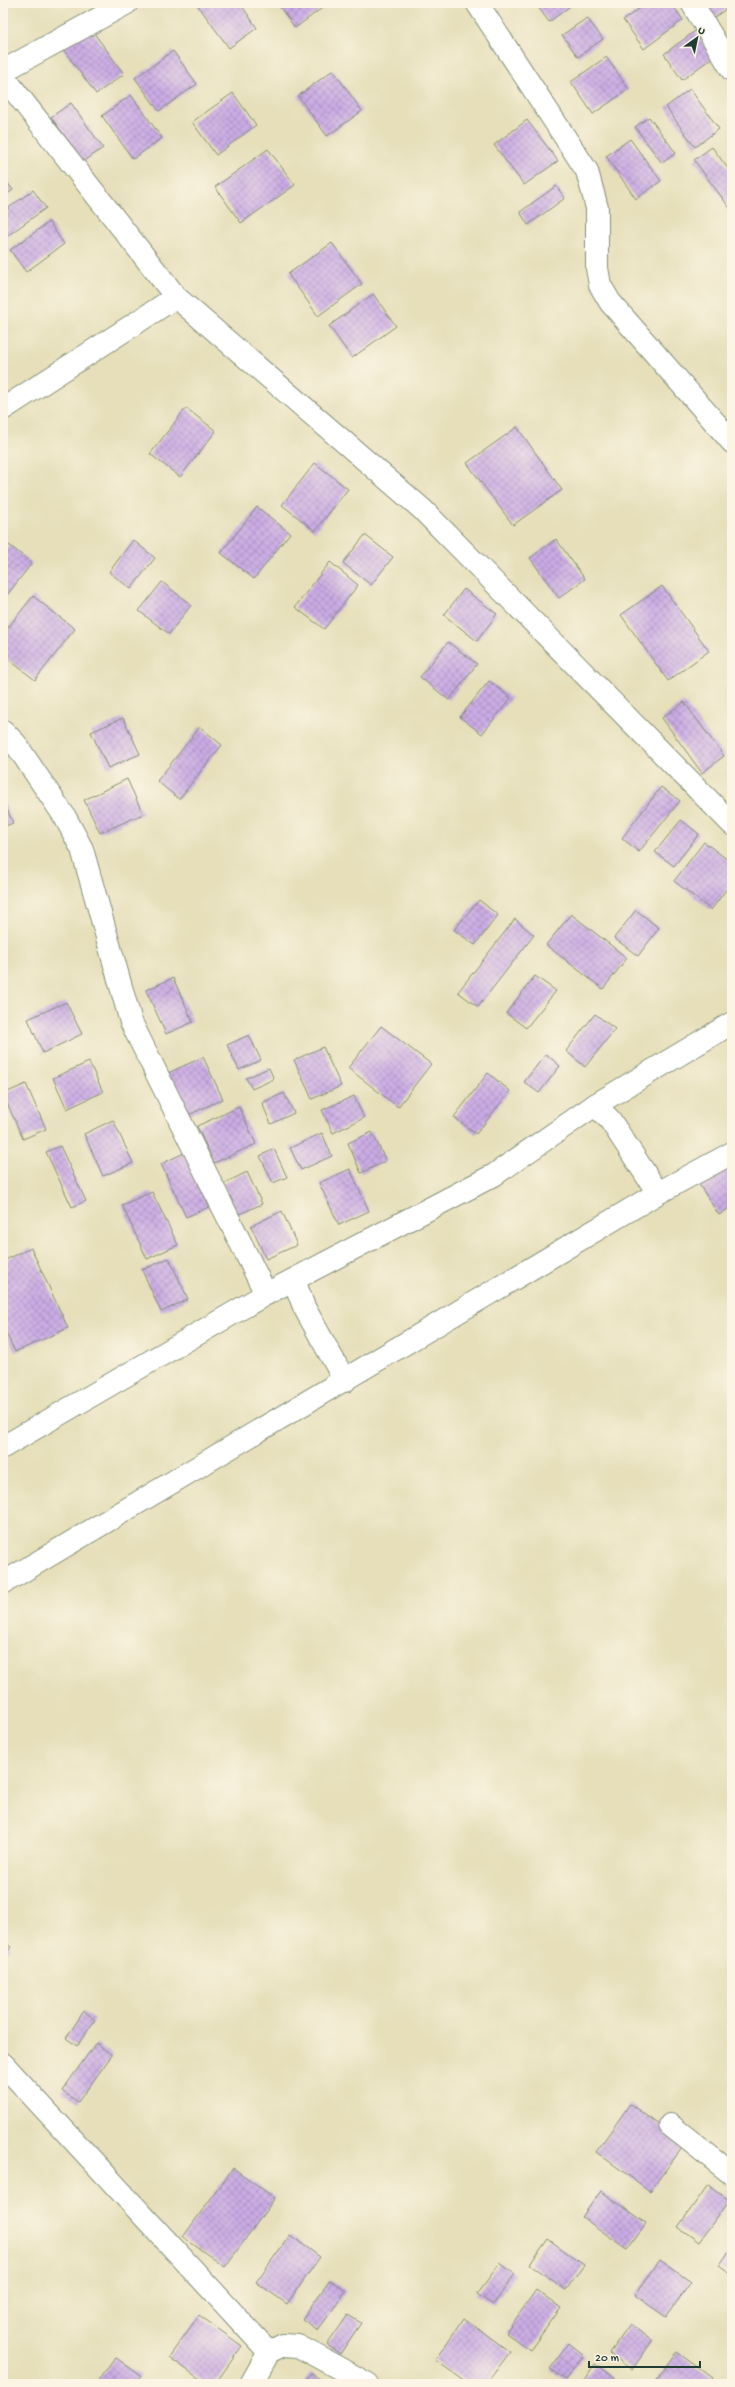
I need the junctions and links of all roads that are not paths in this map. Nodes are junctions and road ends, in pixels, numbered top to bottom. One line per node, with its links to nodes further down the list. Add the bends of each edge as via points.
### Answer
1 (127, 3): 4 (street)
2 (477, 3): 9 (street, via 587,171 596,208 597,268 600,285 610,302)
3 (692, 3): 5 (street)
4 (3, 70)
5 (732, 70)
6 (3, 76): 7 (street)
7 (176, 297): 8 (street); 11 (street, via 422,509)
8 (3, 409)
9 (732, 442)
10 (3, 731): 17 (street, via 15,743 65,817 82,849 131,1022)
11 (732, 824)
12 (732, 1022): 13 (street)
13 (602, 1113): 15 (street); 16 (street, via 494,1175)
14 (732, 1154): 15 (street)
15 (655, 1188): 18 (street)
16 (294, 1280): 17 (street); 18 (street, via 304,1307)
17 (266, 1294): 19 (street)
18 (341, 1375): 20 (street)
19 (3, 1447)
20 (3, 1582)
21 (3, 2064): 24 (street)
22 (670, 2125): 23 (street)
23 (732, 2174)
24 (269, 2352): 25 (street); 26 (street, via 283,2345 298,2346)
25 (251, 2384)
26 (368, 2384)

